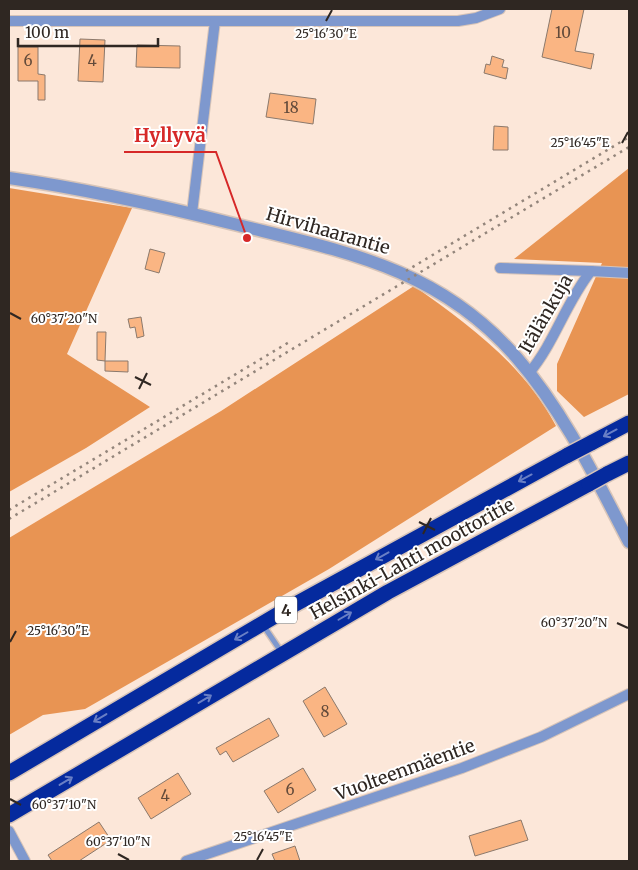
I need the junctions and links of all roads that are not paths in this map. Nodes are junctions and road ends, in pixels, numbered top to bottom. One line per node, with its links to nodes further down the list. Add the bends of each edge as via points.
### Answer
1 (500, 9): 3 (street, via 458,21)
2 (9, 21): 3 (street)
3 (215, 21): 5 (street)
4 (9, 178): 5 (street, Hirvihaarantie, via 88,190)
5 (192, 213): 9 (street, Hirvihaarantie, via 329,246 394,268 466,311)
6 (500, 268): 7 (street, Itälänkuja)
7 (591, 271): 8 (street, Itälänkuja); 9 (street, Itälänkuja, via 578,288 546,350)
8 (629, 273)
9 (529, 373): 12 (street, Hirvihaarantie, via 556,410)
10 (629, 423): 13 (highway, Helsinki-Lahti moottoritie / 4, one-way to 13, bridge, via 488,497)
11 (629, 463): 14 (highway, Helsinki-Lahti moottoritie / 4, one-way to 11, bridge, via 388,592)
12 (629, 542)
13 (262, 624): 14 (lane); 16 (highway, Helsinki-Lahti moottoritie / 4, one-way to 16)
14 (282, 653): 17 (highway, Helsinki-Lahti moottoritie / 4, one-way to 14)
15 (629, 694): 20 (street, Vuolteenmäentie, via 541,737 462,768)
16 (9, 773)
17 (9, 815)
18 (9, 831): 19 (street)
19 (25, 861)
20 (186, 861)

